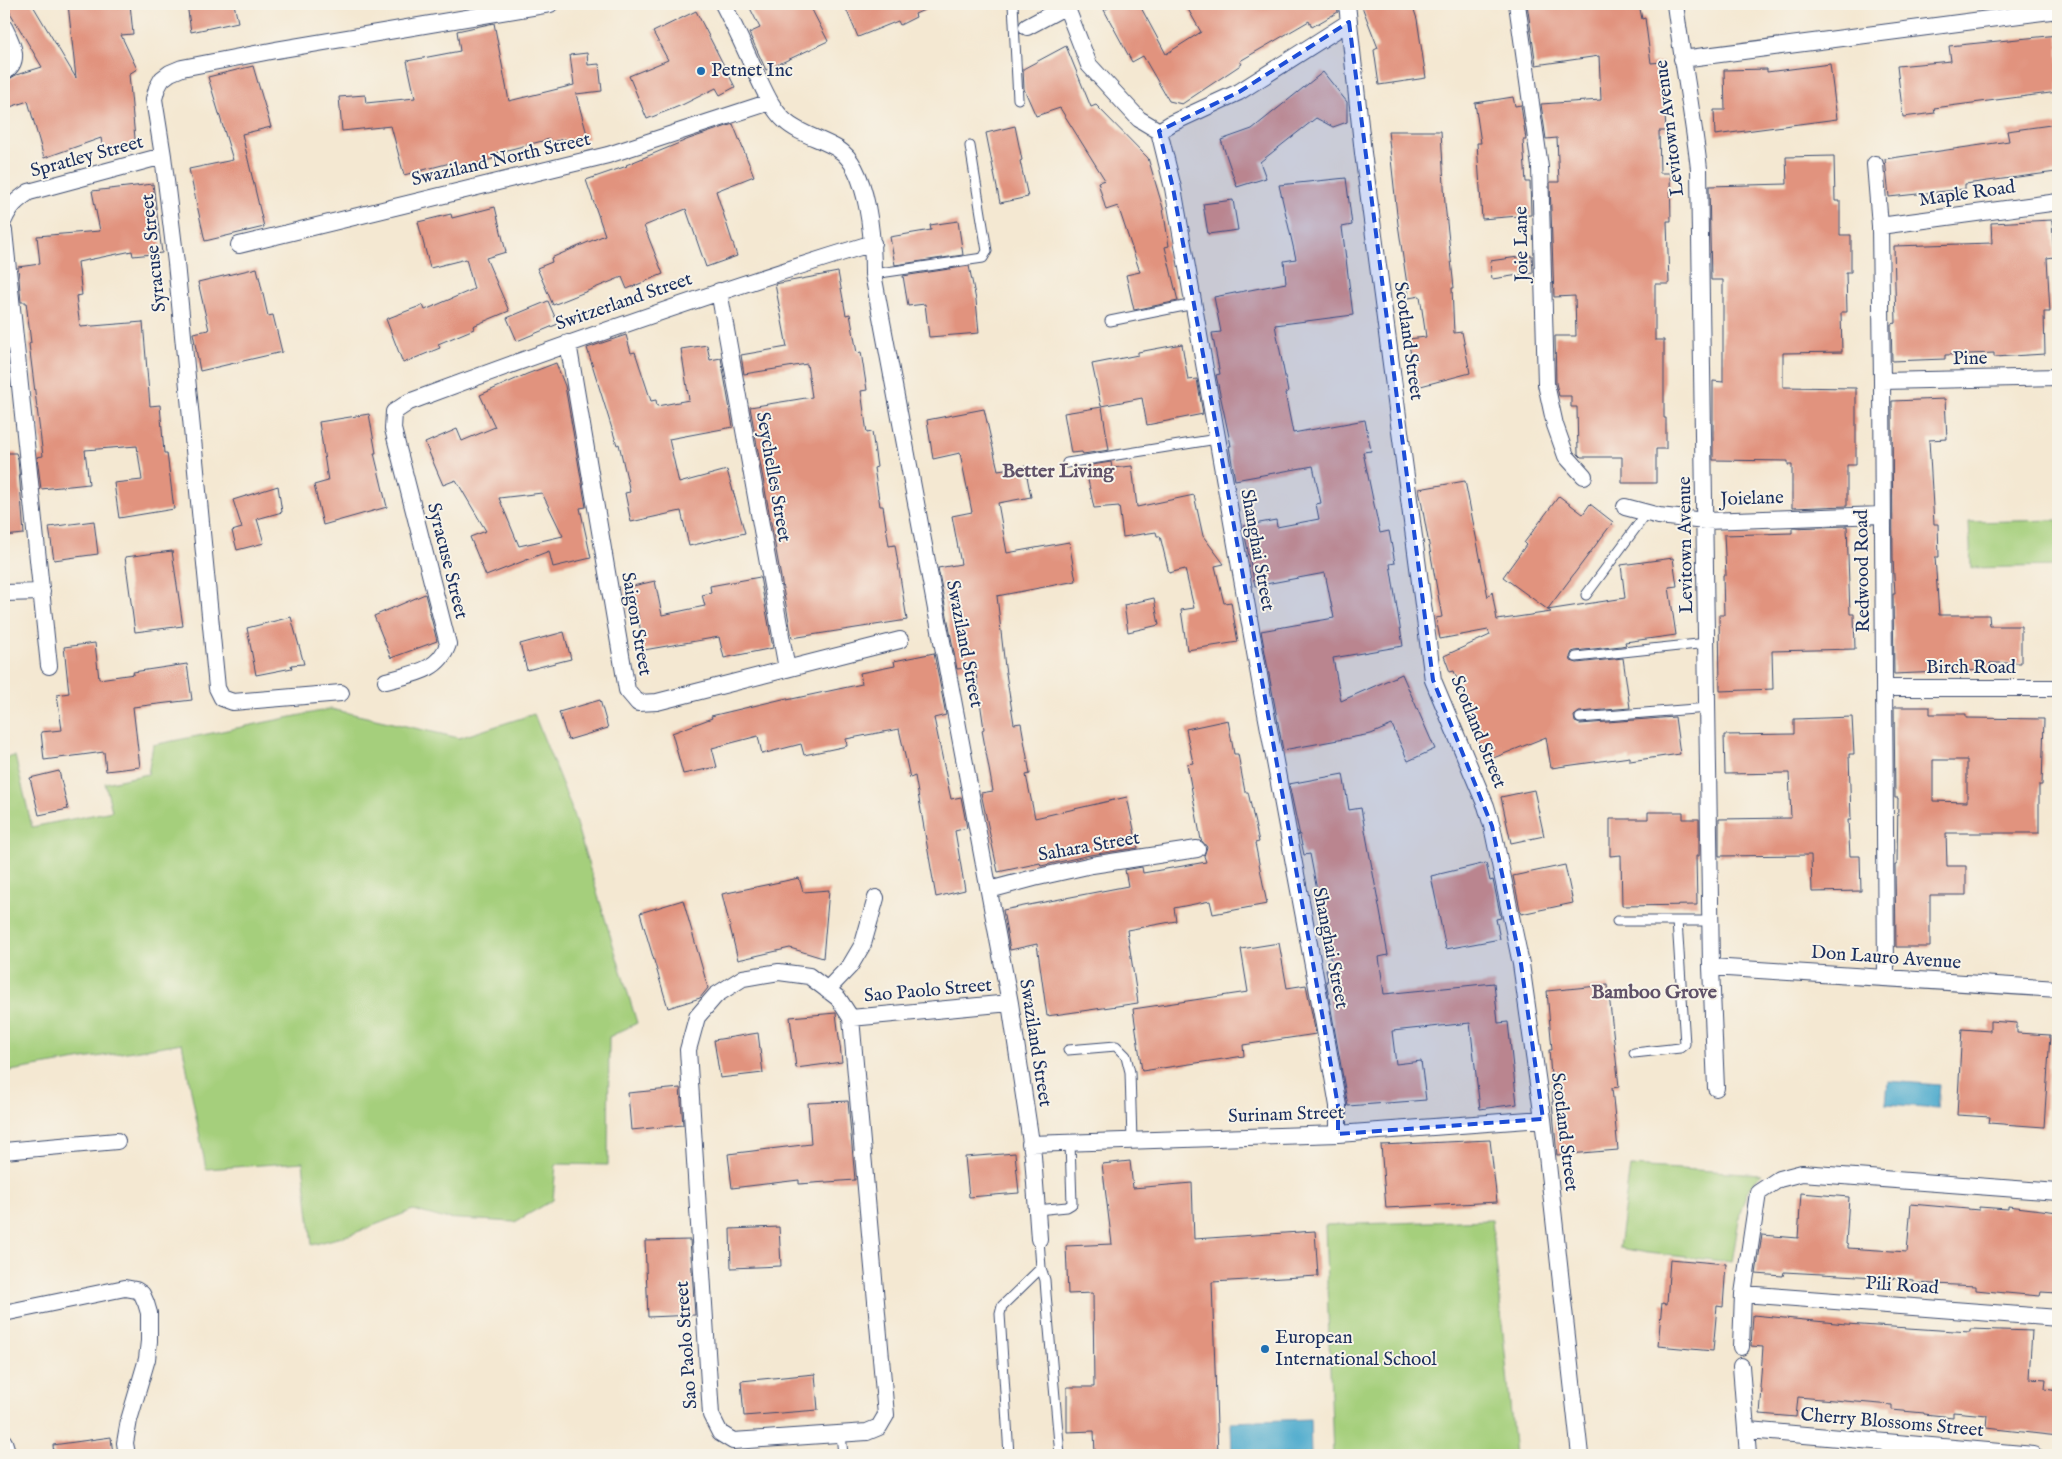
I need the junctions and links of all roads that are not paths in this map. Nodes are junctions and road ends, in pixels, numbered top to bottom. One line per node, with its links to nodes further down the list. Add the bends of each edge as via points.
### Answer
1 (550, 4): 7 (street, Syracuse Street)
2 (723, 4): 16 (street, Swaziland Street)
3 (1014, 4): 12 (lane)
4 (1347, 4): 10 (street, Scotland Street)
5 (1517, 4): 37 (street, Joie Lane, via 1540,167 1546,384 1566,456)
6 (1675, 4): 13 (street, Levitown Avenue)
7 (530, 5): 19 (street, Syracuse Street, via 182,68 162,79 156,88 154,99)
8 (1068, 5): 12 (street); 17 (street, via 1089,65 1138,120)
9 (2058, 10): 13 (street)
10 (1349, 22): 17 (street, via 1239,92); 71 (street, Scotland Street, via 1363,154 1434,680 1492,826 1521,964)
11 (4, 27): 14 (street, via 14,50)
12 (1021, 30): 15 (lane)
13 (1682, 59): 41 (street, Levitown Avenue, via 1699,169)
14 (9, 67)
15 (1018, 99)
16 (770, 102): 25 (street, Swaziland Street, via 796,129 841,150 848,158 865,199); 26 (street, Swaziland North Street, via 608,155)
17 (1159, 131): 29 (street, Shanghai Street)
18 (970, 146): 27 (lane, via 986,255)
19 (163, 156): 22 (street, Spratley Street, via 29,192 8,210); 53 (street, Syracuse Street, via 217,688 222,698 233,702)
20 (1875, 164): 23 (street, Redwood Road)
21 (2058, 202): 23 (street, Maple Road)
22 (4, 220)
23 (1880, 226): 33 (street, Redwood Road)
24 (4, 231): 42 (street)
25 (873, 243): 27 (street, Swaziland Street); 28 (street, Switzerland Street)
26 (239, 245)
27 (873, 274): 57 (street, Swaziland Street)
28 (719, 291): 31 (street, Switzerland Street); 49 (street, Seychelles Street)
29 (1194, 304): 30 (lane); 35 (street, Shanghai Street)
30 (1110, 320)
31 (568, 343): 34 (street, Switzerland Street, via 408,402); 49 (street, Saigon Street, via 628,690 638,703 648,704)
32 (2058, 377): 33 (street, Pine)
33 (1882, 381): 40 (street, Redwood Road)
34 (394, 412): 50 (street, Syracuse Street, via 393,429 448,644 440,660 426,670)
35 (1217, 439): 36 (lane); 72 (street, Shanghai Street, via 1327,1038 1338,1106)
36 (1067, 463)
37 (1584, 476)
38 (1625, 507): 39 (street, Joielane)
39 (1646, 514): 41 (street, Joielane); 44 (lane)
40 (1882, 515): 41 (street, Joielane); 51 (street, Redwood Road)
41 (1705, 521): 46 (street, Levitown Avenue)
42 (42, 592): 43 (street); 48 (street)
43 (4, 593)
44 (1586, 595)
45 (900, 640): 49 (street, Saigon Street)
46 (1707, 643): 47 (lane); 54 (street, Levitown Avenue)
47 (1576, 657)
48 (49, 666)
49 (787, 669)
50 (386, 681)
51 (1885, 688): 52 (street, Birch Road); 63 (street, Redwood Road)
52 (2058, 688)
53 (341, 693)
54 (1708, 708): 55 (lane); 60 (street, Levitown Avenue)
55 (1580, 718)
56 (1197, 849): 57 (street, Sahara Street, via 1092,865)
57 (989, 890): 66 (street, Swaziland Street)
58 (876, 898): 65 (street, via 863,944 850,966)
59 (1677, 920): 60 (lane); 61 (lane); 69 (lane, via 1685,1044 1680,1048)
60 (1711, 920): 62 (street, Levitown Avenue)
61 (1617, 921)
62 (1711, 967): 63 (street, Don Lauro Avenue); 70 (street, Levitown Avenue)
63 (1886, 978): 64 (street, Don Lauro Avenue)
64 (2058, 989)
65 (828, 990): 67 (street, Sao Paolo Street, via 838,998); 88 (street, Sao Paolo Street, via 809,976 779,972 743,978 716,995 697,1017 688,1050 711,1415 720,1433 734,1441)
66 (1010, 1003): 67 (street, Sao Paolo Street); 76 (street, Swaziland Street)
67 (850, 1018): 88 (street, Sao Paolo Street, via 886,1415 879,1427 873,1430)
68 (1068, 1050): 74 (lane, via 1116,1046 1126,1056 1130,1072)
69 (1634, 1053)
70 (1716, 1088)
71 (1544, 1119): 72 (street, Surinam Street); 95 (street, Scotland Street)
72 (1338, 1134): 74 (street, Surinam Street)
73 (117, 1141): 77 (street)
74 (1132, 1141): 75 (street, Surinam Street)
75 (1070, 1143): 76 (street, Surinam Street); 79 (lane, via 1072,1204)
76 (1030, 1144): 79 (street, Swaziland Street)
77 (4, 1151)
78 (2058, 1192): 82 (street, via 1802,1173 1779,1179 1758,1193)
79 (1037, 1210): 80 (street, Swaziland Street)
80 (1040, 1238): 81 (lane)
81 (1040, 1268): 93 (lane, via 1002,1306 1000,1314); 94 (lane, via 1045,1280)
82 (1743, 1294): 84 (street, Pili Road); 85 (street)
83 (4, 1313): 91 (street, via 125,1288 142,1294 149,1313 149,1341 129,1420 125,1444)
84 (2058, 1318)
85 (1741, 1347)
86 (1741, 1366): 87 (street)
87 (1748, 1430): 96 (street); 97 (street, Cherry Blossoms Street)
88 (841, 1434): 92 (lane)
89 (4, 1442): 90 (street)
90 (8, 1455)
91 (127, 1455)
92 (842, 1455)
93 (1009, 1455)
94 (1060, 1455)
95 (1580, 1455)
96 (1748, 1455)
97 (2034, 1455)

